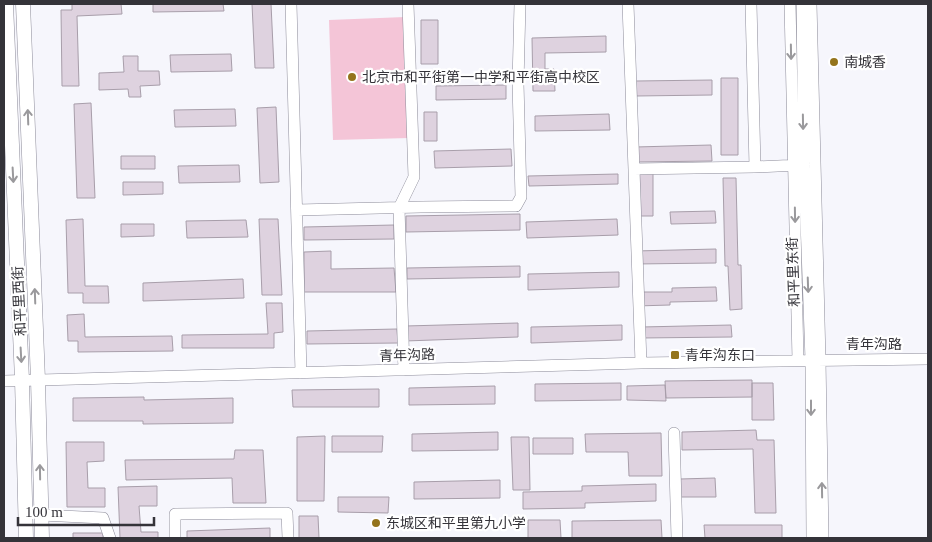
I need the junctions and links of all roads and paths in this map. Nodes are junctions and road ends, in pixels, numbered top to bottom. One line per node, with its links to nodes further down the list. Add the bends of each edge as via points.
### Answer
1 (6, 4): 11 (main road, 和平里西街)
2 (23, 4): 25 (main road, 和平里西街, one-way to 2)
3 (292, 4): 16 (street)
4 (408, 4): 15 (street, via 414,177)
5 (520, 4): 15 (street, via 521,197 516,206)
6 (628, 4): 14 (street)
7 (751, 4): 13 (street)
8 (790, 4): 12 (street, one-way to 12)
9 (802, 4): 12 (street, 和平里东街, one-way to 12)
10 (811, 4): 19 (street, 和平里东街)
11 (6, 89): 24 (main road, 和平里西街, one-way to 24)
12 (799, 165): 13 (street); 18 (street, one-way to 18); 19 (street, 和平里东街, one-way to 19)
13 (755, 167): 14 (street)
14 (634, 169): 20 (street)
15 (399, 208): 16 (street); 21 (street)
16 (296, 210): 22 (street)
17 (928, 359): 19 (street, 青年沟路)
18 (798, 360): 19 (street, 青年沟路); 20 (street, 青年沟路)
19 (815, 360): 34 (street, 和平里东街, one-way to 34); 35 (street, 和平里东街, one-way to 19)
20 (641, 363): 21 (street, 青年沟路)
21 (404, 370): 22 (street, 青年沟路)
22 (301, 373): 25 (street, 青年沟路)
23 (4, 380): 24 (street, 青年沟路)
24 (22, 380): 25 (street, 青年沟路); 28 (main road, 和平里西街)
25 (38, 380): 27 (main road, 和平里西街, one-way to 25)
26 (674, 433): 33 (street)
27 (41, 515): 29 (main road, 和平里西街); 30 (street, via 102,518)
28 (26, 538)
29 (42, 538)
30 (110, 538)
31 (175, 538): 32 (street, via 175,514 278,513 287,513)
32 (288, 538)
33 (677, 538)
34 (812, 538)
35 (823, 538)

